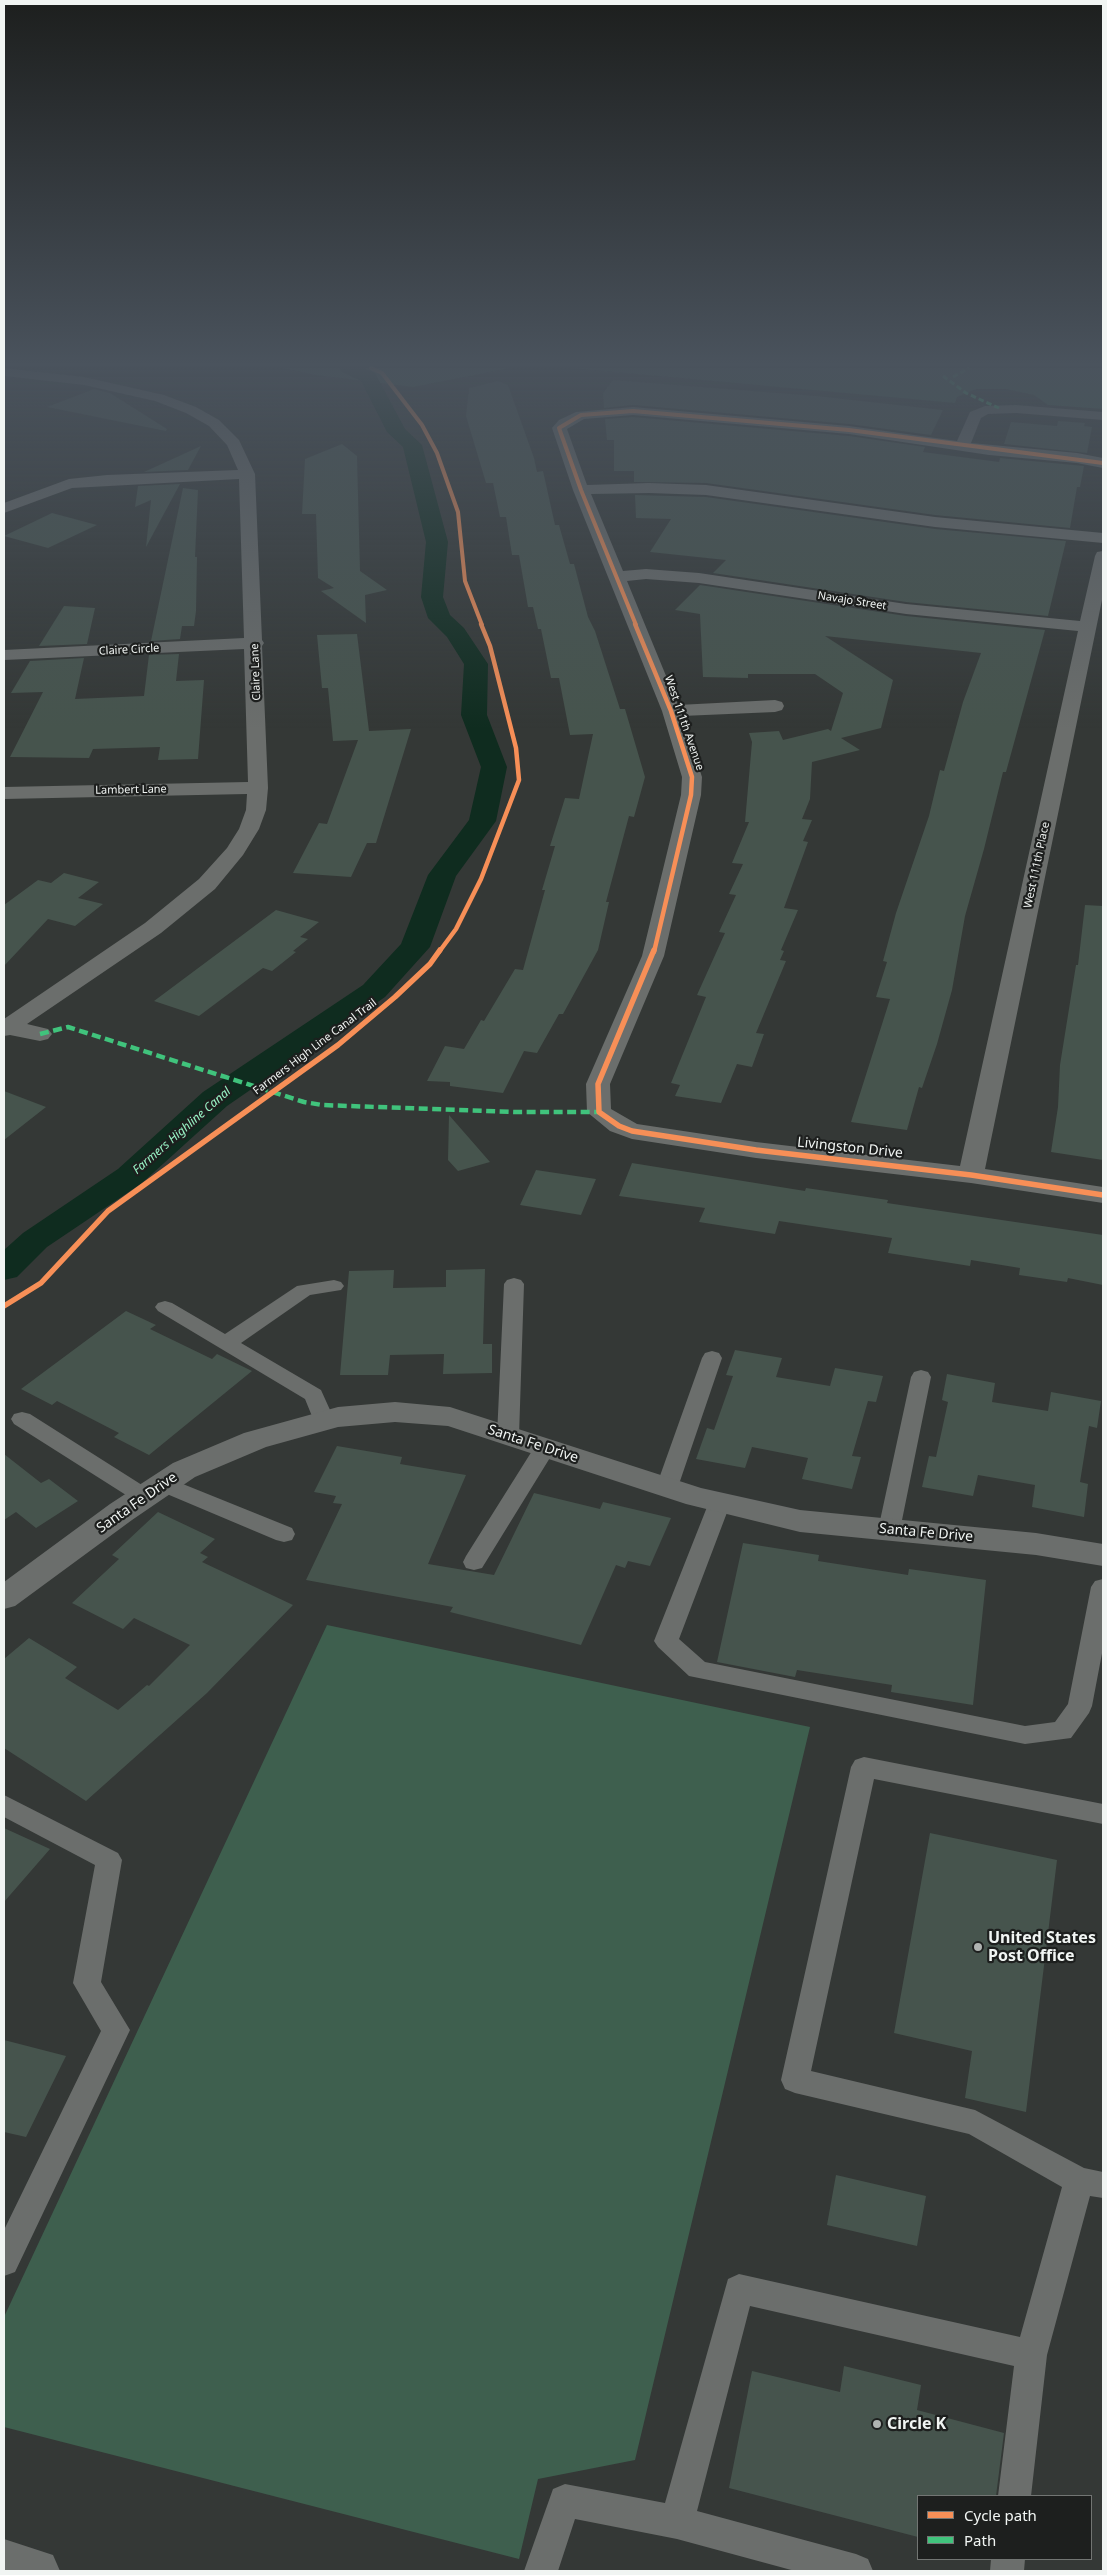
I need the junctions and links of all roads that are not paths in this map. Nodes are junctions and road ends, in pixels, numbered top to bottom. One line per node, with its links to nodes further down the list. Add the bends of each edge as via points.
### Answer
1 (58, 488): 6 (street)
2 (248, 488): 11 (street, Claire Lane)
3 (643, 488): 5 (street)
4 (654, 488): 7 (street, via 706,490 935,522)
5 (581, 490): 9 (street, West 111th Avenue)
6 (4, 508)
7 (1103, 538)
8 (1103, 556): 10 (street, West 111th Place)
9 (617, 577): 10 (street, Navajo Street, via 646,574 691,577 906,609); 14 (street, West 111th Avenue)
10 (1087, 627): 20 (street, West 111th Place)
11 (255, 644): 12 (street, Claire Circle); 15 (street, Claire Lane)
12 (4, 654)
13 (775, 706): 14 (street, West 111th Avenue)
14 (671, 711): 19 (street, West 111th Avenue, via 691,768 691,795 653,956 598,1084)
15 (258, 788): 16 (street, Lambert Lane); 17 (street, Claire Lane, via 256,810 249,829 207,884 153,928)
16 (4, 792)
17 (5, 1027): 18 (street)
18 (40, 1034)
19 (599, 1112): 20 (street, Livingston Drive, via 619,1126 641,1132 756,1150)
20 (971, 1175): 21 (street, Livingston Drive)
21 (1103, 1195)
22 (514, 1284): 30 (lane)
23 (334, 1286): 25 (lane, via 304,1290)
24 (165, 1307): 25 (lane)
25 (226, 1343): 29 (lane, via 314,1395)
26 (712, 1358): 32 (lane)
27 (921, 1377): 35 (lane)
28 (22, 1419): 33 (lane)
29 (324, 1421): 30 (street, Santa Fe Drive, via 395,1412 450,1417); 33 (street, Santa Fe Drive, via 256,1440 184,1470)
30 (508, 1436): 31 (street, Santa Fe Drive)
31 (545, 1448): 32 (street, Santa Fe Drive); 38 (lane)
32 (667, 1487): 34 (street, Santa Fe Drive)
33 (154, 1490): 36 (lane); 40 (street, Santa Fe Drive)
34 (720, 1502): 35 (street, Santa Fe Drive, via 800,1521); 39 (lane, via 666,1641 698,1670 1025,1735 1062,1731 1080,1706)
35 (889, 1530): 37 (street, Santa Fe Drive, via 1036,1544)
36 (284, 1534)
37 (1103, 1555)
38 (474, 1562)
39 (1103, 1587)
40 (4, 1598)
41 (4, 1805): 44 (lane, via 109,1860 87,1983 116,2030)
42 (1103, 1814): 43 (lane, via 864,1767 795,2080 975,2123)
43 (1091, 2183): 45 (lane)
44 (4, 2262)
45 (1031, 2355): 46 (lane); 47 (lane, via 739,2288)
46 (1015, 2495)
47 (677, 2522): 50 (lane, via 565,2501); 51 (lane)
48 (4, 2562): 49 (street)
49 (37, 2571)
50 (541, 2571)
51 (856, 2571)

